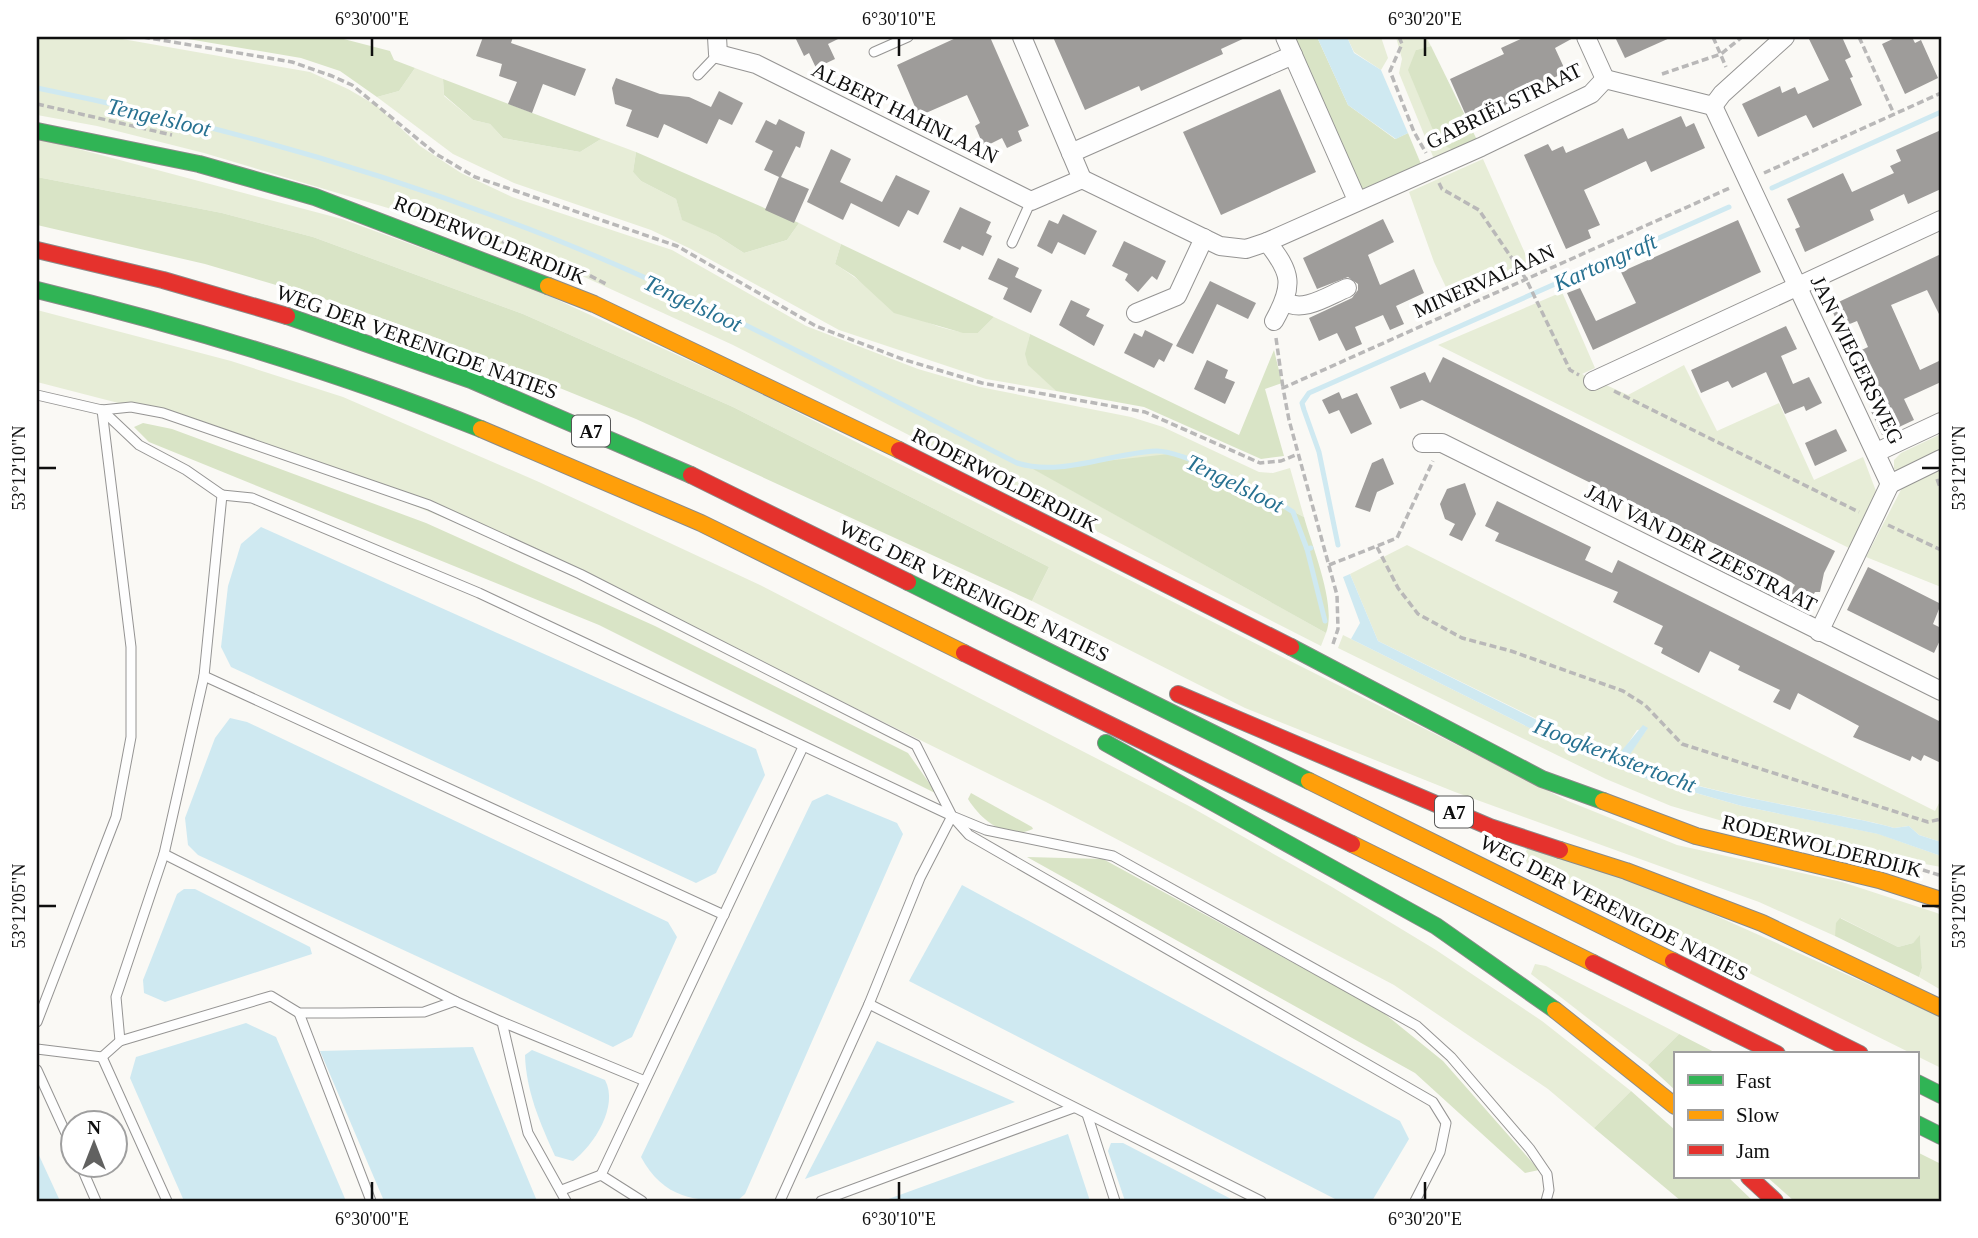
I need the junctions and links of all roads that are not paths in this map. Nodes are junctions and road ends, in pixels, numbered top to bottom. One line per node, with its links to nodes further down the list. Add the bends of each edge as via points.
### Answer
1 (908, 37): 7 (lane)
2 (1022, 37): 13 (street)
3 (1285, 37): 8 (street)
4 (1586, 37): 10 (street)
5 (1785, 37): 11 (street)
6 (718, 46): 9 (lane, ALBERT HAHNLAAN); 16 (street, ALBERT HAHNLAAN)
7 (874, 52)
8 (1293, 55): 13 (street); 15 (street)
9 (698, 75)
10 (1605, 79): 11 (street, GABRIËLSTRAAT); 15 (street, GABRIËLSTRAAT, via 1591,94)
11 (1713, 106): 22 (street, JAN WIEGERSWEG)
12 (37, 131): 45 (main road, RODERWOLDERDIJK, via 199,164 315,197 594,304 853,427 1319,661 1542,779 1696,836 1879,880)
13 (1072, 153): 14 (street)
14 (1082, 179): 16 (street); 18 (street)
15 (1357, 200): 19 (street, GABRIËLSTRAAT)
16 (1031, 201): 20 (lane)
17 (1941, 220): 22 (street)
18 (1204, 238): 19 (street, via 1232,249); 26 (street, via 1177,296)
19 (1267, 242): 25 (street, via 1290,281)
20 (1012, 243)
21 (37, 250): 38 (main road, WEG DER VERENIGDE NATIES / A7, via 304,321 530,404 686,472)
22 (1795, 286): 28 (street); 33 (street, JAN WIEGERSWEG)
23 (1347, 288): 25 (street, via 1303,306 1292,307)
24 (37, 290): 37 (main road, A7, via 250,345 473,423 689,517)
25 (1285, 301): 27 (street)
26 (1136, 313)
27 (1274, 321)
28 (1592, 381)
29 (37, 395): 30 (lane)
30 (102, 410): 36 (lane, via 139,445); 43 (lane, via 131,407 214,430 429,505 580,574 916,745); 51 (lane, via 131,647 131,737 116,817)
31 (1941, 422): 33 (street)
32 (1422, 443): 39 (street, JAN VAN DER ZEESTRAAT, via 1442,443)
33 (1877, 452): 35 (street, JAN WIEGERSWEG)
34 (1941, 459): 35 (street)
35 (1890, 484): 39 (street)
36 (222, 495): 40 (lane); 42 (lane, via 252,498 479,593)
37 (878, 610): 55 (main road, A7); 62 (main road, A7, via 1436,926 1539,996)
38 (968, 611): 49 (main road, A7, via 1490,827 1762,922); 56 (main road, WEG DER VERENIGDE NATIES / A7)
39 (1819, 632): 41 (street, JAN VAN DER ZEESTRAAT)
40 (204, 676): 44 (lane); 46 (lane)
41 (1941, 691)
42 (803, 747): 43 (lane); 46 (lane)
43 (952, 816): 48 (lane, via 920,878); 81 (lane, via 968,835 1433,1102 1446,1123 1440,1152); 82 (lane, via 986,830 1113,856 1417,1026 1451,1057 1530,1149 1547,1174)
44 (164, 854): 47 (lane); 53 (lane, via 116,997)
45 (1941, 900)
46 (724, 915): 59 (lane)
47 (455, 1000): 50 (lane, via 424,1012); 52 (lane)
48 (869, 1004): 63 (lane); 77 (lane)
49 (1941, 1008)
50 (299, 1013): 53 (lane, via 271,996); 74 (lane)
51 (37, 1022)
52 (502, 1022): 59 (lane); 71 (lane, via 528,1133)
53 (120, 1041): 57 (lane)
54 (37, 1049): 57 (lane)
55 (1773, 1052)
56 (1856, 1052)
57 (102, 1057): 73 (lane)
58 (37, 1070): 65 (lane)
59 (645, 1081): 68 (lane)
60 (1918, 1084): 61 (main road)
61 (1941, 1095)
62 (1674, 1105)
63 (1073, 1108): 64 (lane); 78 (lane)
64 (1087, 1114): 79 (lane); 80 (lane)
65 (60, 1120)
66 (1918, 1124): 67 (main road)
67 (1941, 1136)
68 (601, 1175): 71 (lane); 76 (lane)
69 (85, 1178): 72 (lane)
70 (1750, 1178): 83 (main road)
71 (562, 1190): 75 (lane)
72 (96, 1201)
73 (167, 1201)
74 (371, 1201)
75 (566, 1201)
76 (642, 1201)
77 (780, 1201)
78 (821, 1201)
79 (1115, 1201)
80 (1261, 1201)
81 (1415, 1201)
82 (1546, 1201)
83 (1775, 1201)

